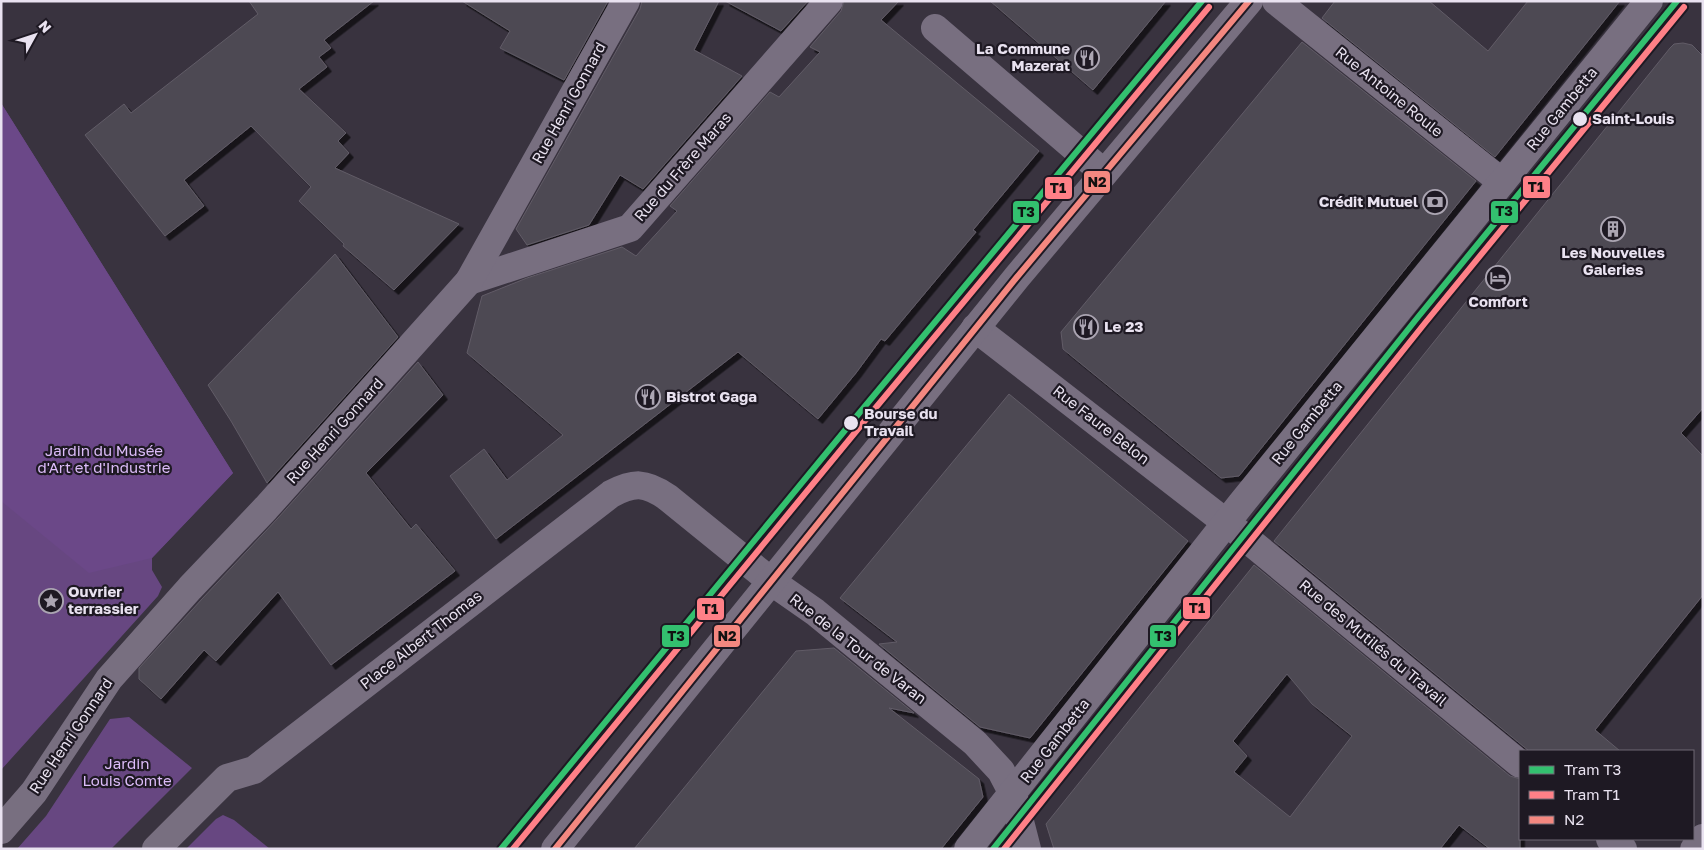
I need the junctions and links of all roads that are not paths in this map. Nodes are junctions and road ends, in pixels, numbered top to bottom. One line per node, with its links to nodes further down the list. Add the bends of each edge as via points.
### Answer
1 (626, 1): 9 (street, Rue Henri Gonnard)
2 (829, 1): 9 (street, Rue du Frère Maras, via 630,228)
3 (1249, 1): 7 (street)
4 (1276, 1): 8 (street, Rue Antoine Roule)
5 (1649, 1): 8 (street, Rue Gambetta)
6 (935, 28): 7 (street)
7 (1104, 173): 10 (street)
8 (1502, 182): 12 (street, Rue Gambetta)
9 (469, 281): 16 (street, Rue Henri Gonnard, via 108,680 34,792)
10 (976, 328): 12 (street, Rue Faure Belon); 13 (street)
11 (611, 494): 13 (street, Rue de la Tour de Varan, via 637,484 657,490); 19 (street, Place Albert Thomas, via 254,770 227,778)
12 (1226, 523): 14 (street, Rue des Mutilés du Travail); 15 (street, Rue Gambetta)
13 (772, 582): 15 (street, Rue de la Tour de Varan, via 815,612 975,743 1001,771); 20 (street)
14 (1519, 763)
15 (1013, 794): 21 (street, Rue Gambetta); 22 (street, Rue de la Tour de Varan)
16 (6, 825)
17 (1703, 838): 24 (street)
18 (1611, 840): 23 (street)
19 (156, 849)
20 (555, 849)
21 (968, 849)
22 (1027, 849)
23 (1622, 849)
24 (1694, 849)

